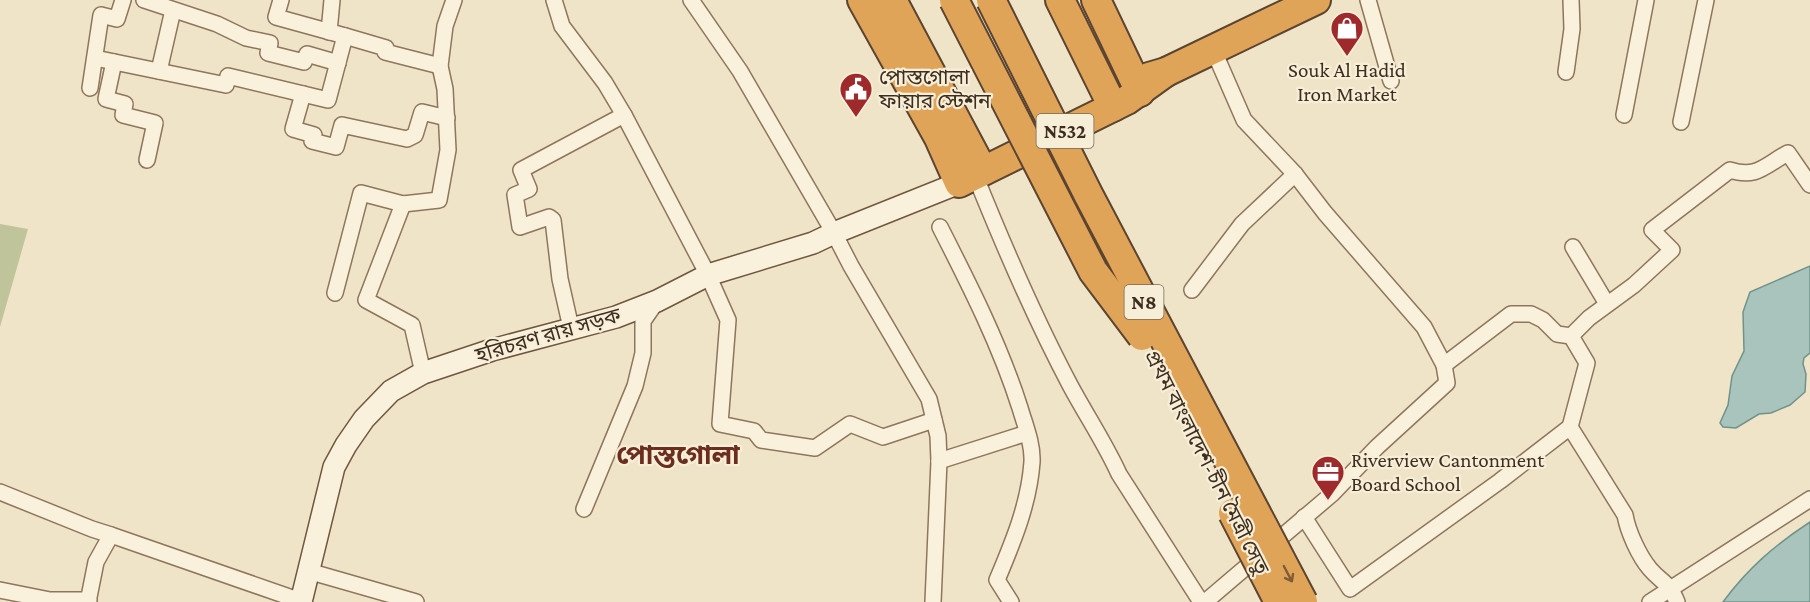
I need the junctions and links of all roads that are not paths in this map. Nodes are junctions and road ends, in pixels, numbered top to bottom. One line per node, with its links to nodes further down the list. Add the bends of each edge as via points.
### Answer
1 (123, 0): 27 (street, via 117,19 101,15)
2 (144, 0): 23 (street)
3 (281, 0): 24 (street, via 276,17)
4 (332, 0): 24 (street)
5 (454, 0): 30 (street)
6 (554, 0): 37 (street, via 562,26 605,82)
7 (692, 0): 47 (street, via 740,71)
8 (862, 0): 42 (highway, via 939,138)
9 (883, 0): 42 (highway, via 933,92)
10 (892, 0): 42 (highway)
11 (954, 0): 55 (highway, bridge, via 1093,271)
12 (972, 0): 55 (highway, প্রথম বাংলাদেশ-চীন মৈত্রী সেতু / N8, bridge)
13 (991, 0): 55 (highway, N8, bridge)
14 (1002, 0): 55 (highway, bridge, via 1137,250)
15 (1060, 0): 36 (highway)
16 (1075, 0): 36 (highway)
17 (1096, 0): 36 (highway)
18 (1316, 0): 26 (highway, N532)
19 (1368, 0): 33 (street)
20 (1571, 0): 32 (street, via 1572,29)
21 (1646, 0): 38 (street)
22 (1706, 0): 40 (street)
23 (173, 9): 29 (street, via 246,38 270,43 268,53 304,62 307,54); 31 (street)
24 (329, 32): 25 (street)
25 (345, 36): 29 (street); 30 (street, via 386,48 385,52)
26 (1213, 49): 36 (highway, N532); 43 (street, via 1244,120)
27 (95, 58): 28 (street); 34 (street)
28 (114, 62): 31 (street); 41 (street, via 106,99 126,104 123,115 155,123)
29 (338, 63): 35 (street, via 328,100)
30 (440, 66): 39 (street)
31 (159, 70): 35 (street, via 226,85 228,76)
32 (1566, 72)
33 (1390, 81)
34 (90, 88)
35 (303, 94): 39 (street, via 293,129 314,135 312,141 336,147 342,125 406,139 415,135 422,112)
36 (1124, 95): 42 (highway, N532)
37 (624, 115): 49 (street); 54 (street, via 521,170 529,189 515,195 520,227 549,217 554,220 560,279)
38 (1624, 116)
39 (447, 118): 45 (street, via 448,150 439,200)
40 (1681, 122)
41 (147, 160)
42 (970, 172): 47 (main road, হরিচরণ রায় সড়ক, via 925,196); 76 (street, via 1071,387 1119,474)
43 (1295, 174): 50 (street, via 1242,224); 57 (street, via 1424,327)
44 (1810, 185): 53 (street, via 1788,153 1752,174 1730,170 1652,230 1672,250)
45 (403, 204): 51 (street, via 361,194); 58 (street, via 366,300 412,324)
46 (940, 227): 61 (street, via 987,320)
47 (834, 232): 49 (main road, হরিচরণ রায় সড়ক, via 813,243); 59 (street, via 929,399)
48 (1573, 247): 53 (street)
49 (708, 275): 52 (main road, হরিচরণ রায় সড়ক); 59 (street, via 728,320 720,424 754,431 761,440 816,448 850,424 883,437)
50 (1192, 290)
51 (335, 293)
52 (657, 301): 54 (main road, হরিচরণ রায় সড়ক); 65 (street, via 643,321 644,353 635,386)
53 (1607, 304): 56 (street)
54 (571, 328): 58 (main road, হরিচরণ রায় সড়ক)
55 (1150, 332): 77 (highway, প্রথম বাংলাদেশ-চীন মৈত্রী সেতু / N8, bridge); 78 (highway, N8, one-way to 78, bridge)
56 (1571, 336): 57 (street, via 1557,333 1531,314 1511,314); 60 (street, via 1587,363)
57 (1444, 365): 66 (street, via 1447,383)
58 (423, 373): 68 (main road, হরিচরণ রায় সড়ক, via 391,391 346,445 334,466)
59 (934, 420): 62 (street)
60 (1570, 427): 66 (street, via 1350,589); 70 (street, via 1625,516 1649,568)
61 (1027, 433): 62 (street); 75 (street, via 1032,459 1028,492 997,580)
62 (939, 461): 74 (street)
63 (0, 492): 67 (street)
64 (1810, 499): 70 (street)
65 (584, 509)
66 (1304, 517): 76 (street)
67 (111, 535): 71 (street, via 96,562); 72 (street)
68 (308, 571): 72 (main road, হরিচরণ রায় সড়ক); 73 (street)
69 (0, 590): 71 (street, via 50,600)
70 (1675, 595): 79 (street)
71 (88, 601)
72 (301, 602)
73 (417, 602)
74 (933, 602)
75 (1011, 602)
76 (1203, 602)
77 (1279, 602)
78 (1303, 602)
79 (1650, 602)

